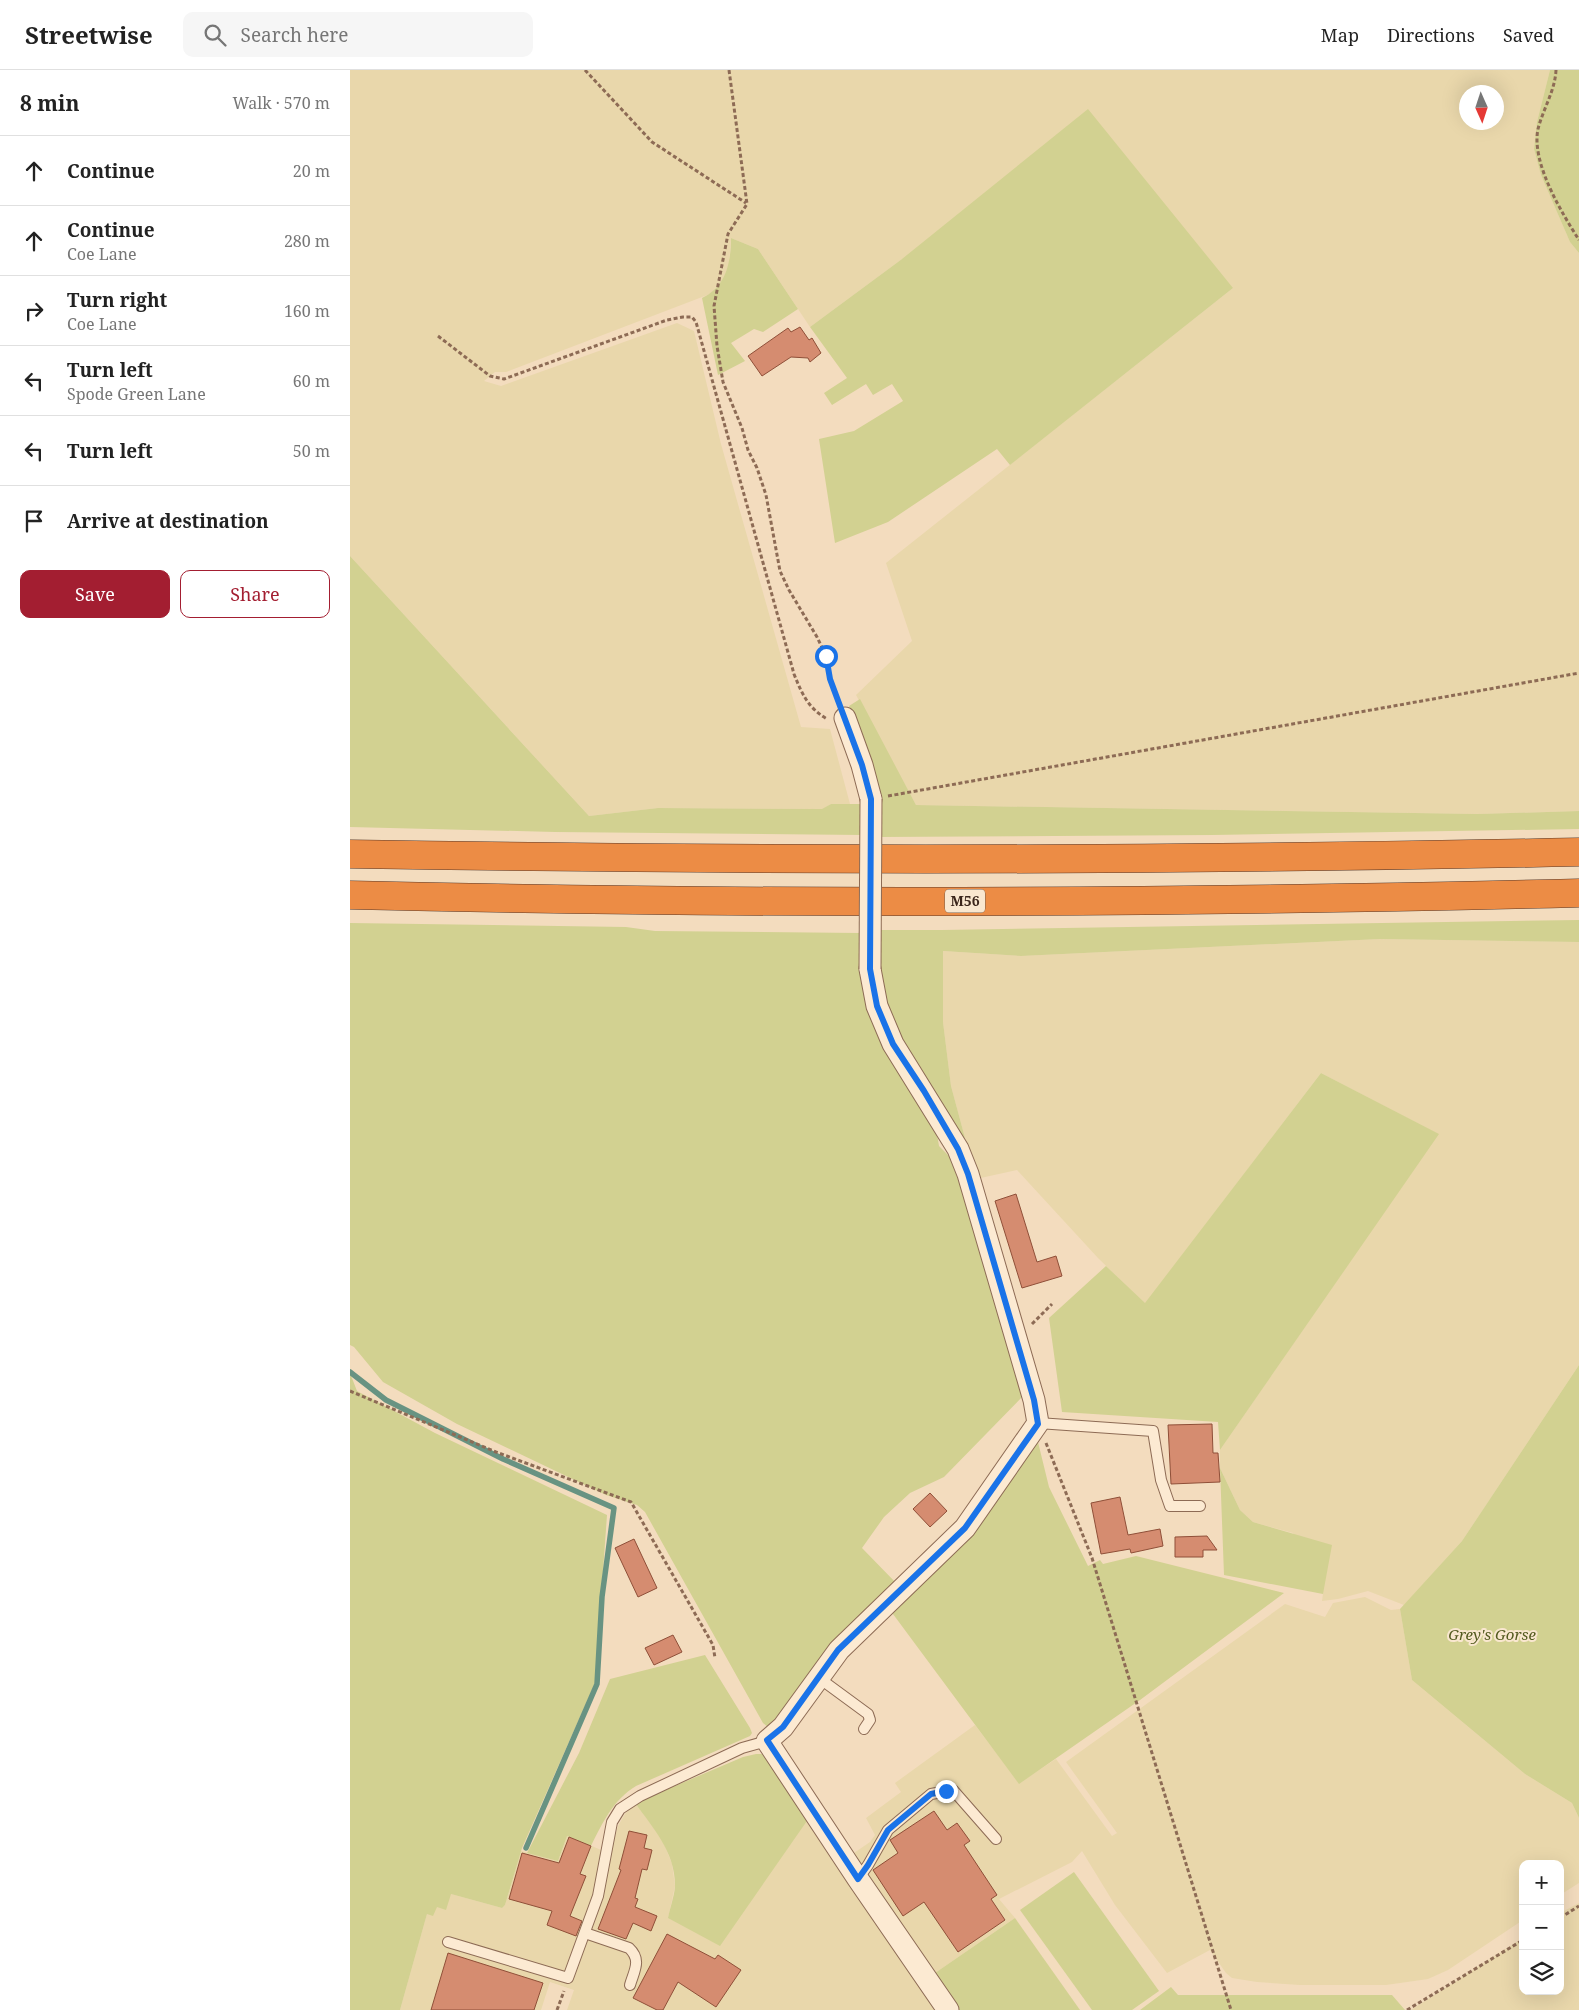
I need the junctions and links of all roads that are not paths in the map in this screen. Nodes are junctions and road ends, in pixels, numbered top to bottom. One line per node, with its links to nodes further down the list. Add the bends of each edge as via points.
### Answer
1 (846, 720): 6 (street, bridge, via 871,799 870,969 877,1006 893,1044 958,1149 968,1174 1034,1400)
2 (1579, 852): 3 (highway, via 1050,860)
3 (350, 854)
4 (1579, 893): 5 (highway, M56, via 844,902)
5 (350, 895)
6 (1038, 1424): 7 (lane, via 1153,1432 1161,1480 1170,1506); 8 (street, via 965,1528 838,1650)
7 (1200, 1506)
8 (819, 1678): 9 (lane, via 868,1714 870,1720); 10 (street, via 783,1727)
9 (864, 1730)
10 (767, 1740): 12 (street); 13 (lane, via 742,1748 640,1796 620,1809 612,1822 598,1896)
11 (996, 1839): 12 (lane, via 953,1790 931,1794 888,1830)
12 (858, 1879): 16 (street)
13 (585, 1933): 14 (lane, via 568,1978); 15 (lane, via 635,1953 637,1959)
14 (448, 1942)
15 (630, 1985)
16 (948, 2010)

